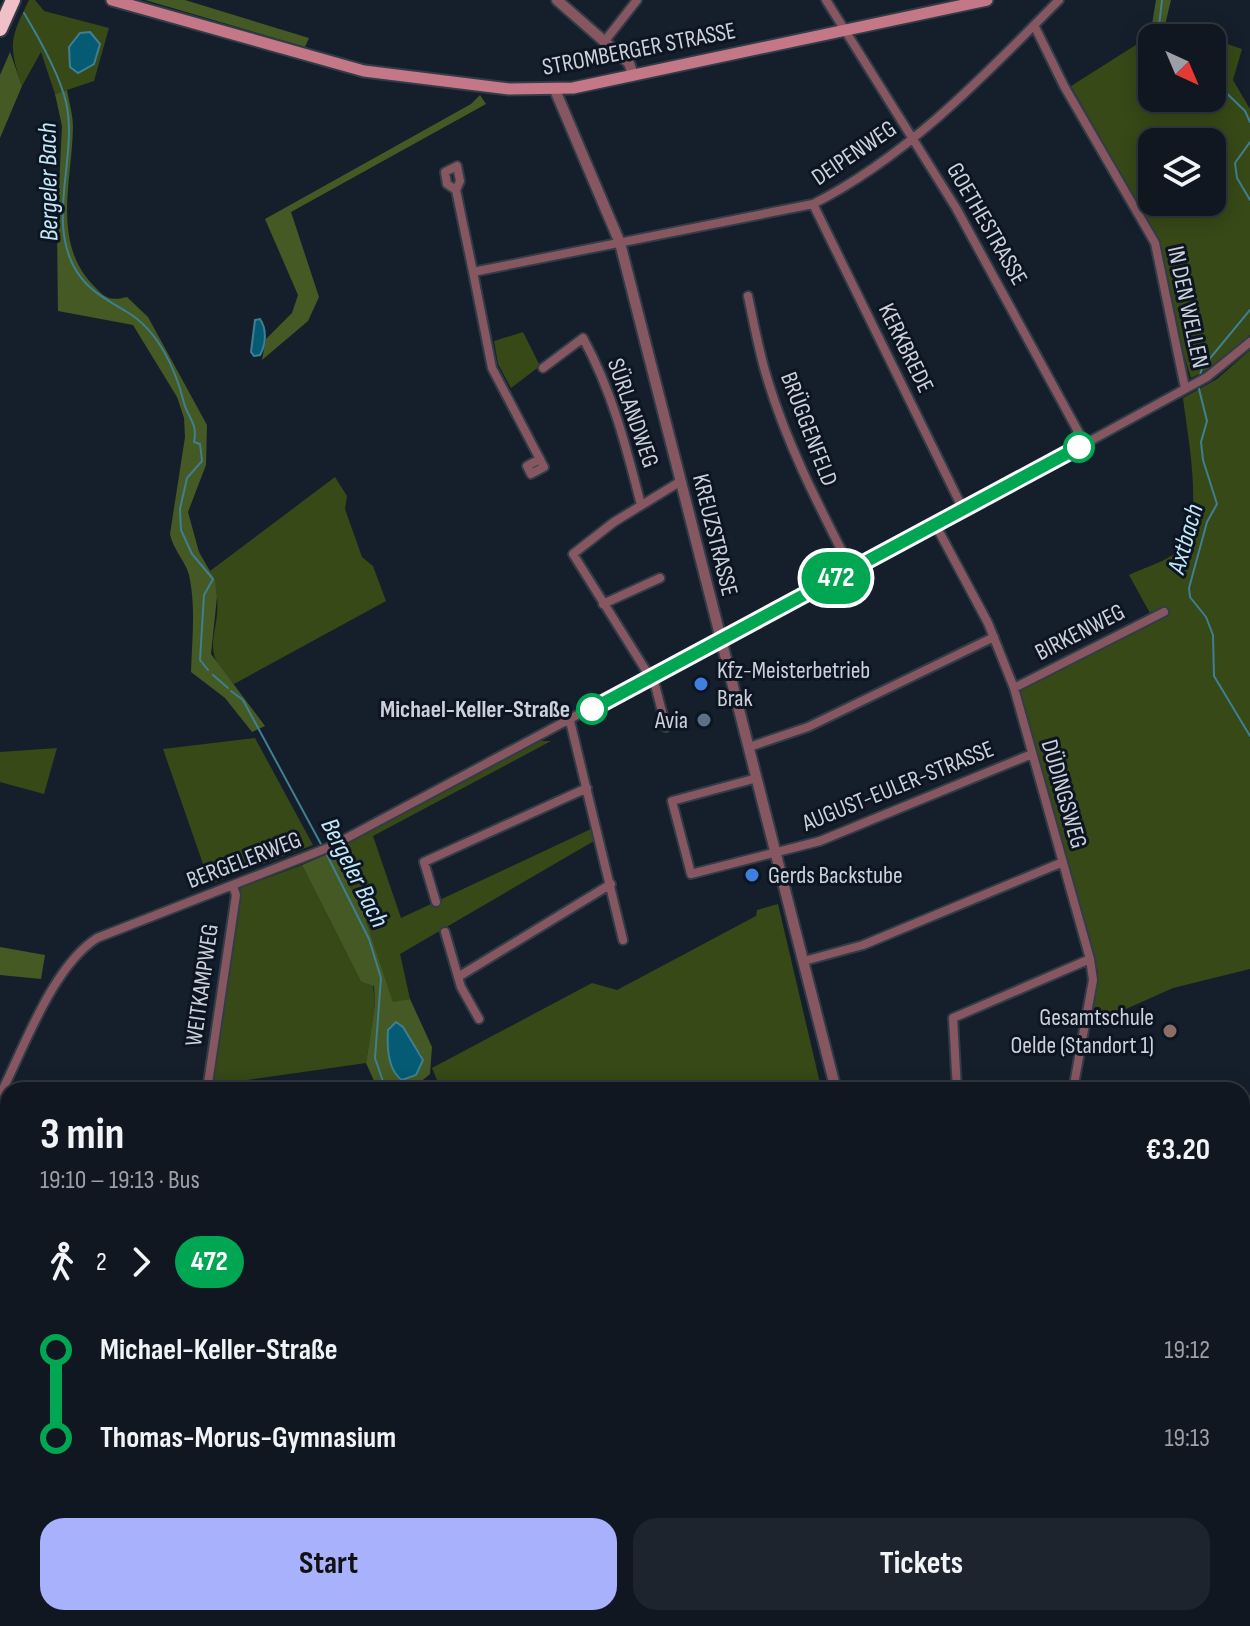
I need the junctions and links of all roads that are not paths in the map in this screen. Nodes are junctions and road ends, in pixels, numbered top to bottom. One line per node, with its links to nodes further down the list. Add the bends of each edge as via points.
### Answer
1 (13, 0): 9 (highway)
2 (112, 0): 13 (main road, STROMBERGER STRASSE, via 364,71)
3 (557, 0): 11 (street)
4 (637, 0): 11 (street)
5 (826, 0): 10 (street, GOETHESTRASSE)
6 (987, 0): 10 (main road, STROMBERGER STRASSE)
7 (1059, 0): 8 (street, DEIPENWEG)
8 (1034, 25): 14 (street, DEIPENWEG); 22 (street, IN DEN WELLEN, via 1155,243)
9 (0, 29)
10 (846, 30): 12 (main road, STROMBERGER STRASSE); 14 (street, GOETHESTRASSE)
11 (604, 42): 12 (street, via 629,63)
12 (633, 75): 13 (main road, STROMBERGER STRASSE)
13 (555, 90): 17 (street, KREUZSTRASSE)
14 (913, 138): 16 (street, DEIPENWEG); 23 (street, GOETHESTRASSE)
15 (456, 190): 18 (street)
16 (813, 204): 17 (street, DEIPENWEG); 27 (street, KERKBREDE)
17 (620, 243): 18 (street, DEIPENWEG); 25 (street, KREUZSTRASSE)
18 (473, 272): 24 (street, via 492,368)
19 (748, 296): 29 (street, BRÜGGENFELD, via 782,422)
20 (1250, 342): 22 (street, BERGELERWEG)
21 (543, 368): 26 (street, SÜRLANDWEG, via 583,338 621,424)
22 (1185, 388): 23 (street, BERGELERWEG)
23 (1085, 444): 27 (street, BERGELERWEG)
24 (540, 459)
25 (681, 481): 26 (street, SÜRLANDWEG); 34 (street, KREUZSTRASSE)
26 (641, 505): 31 (street, SÜRLANDWEG, via 573,554)
27 (963, 509): 28 (street, BERGELERWEG)
28 (935, 524): 29 (street, BERGELERWEG); 33 (street, DÜDINGSWEG)
29 (851, 569): 34 (street, BERGELERWEG)
30 (660, 578): 31 (street)
31 (603, 604): 35 (street)
32 (1164, 612): 36 (street, BIRKENWEG)
33 (994, 637): 36 (street, DÜDINGSWEG); 39 (street, via 846,710)
34 (721, 640): 35 (street, BERGELERWEG); 39 (street, KREUZSTRASSE)
35 (650, 676): 37 (street, BERGELERWEG); 38 (street)
36 (1014, 688): 40 (street, DÜDINGSWEG)
37 (570, 721): 42 (street); 46 (street, BERGELERWEG, via 319,853)
38 (666, 727)
39 (749, 747): 41 (street, KREUZSTRASSE)
40 (1032, 754): 43 (street, AUGUST-EULER-STRASSE, via 851,830); 44 (street, DÜDINGSWEG)
41 (757, 778): 43 (street, KREUZSTRASSE); 43 (street, AUGUST-EULER-STRASSE, via 672,801 691,874)
42 (587, 788): 45 (street); 47 (street, via 424,862)
43 (777, 853): 51 (street, KREUZSTRASSE)
44 (1063, 862): 50 (street, DÜDINGSWEG); 51 (street, via 863,945)
45 (611, 884): 49 (street); 52 (street)
46 (233, 886): 54 (street, BERGELERWEG, via 97,938 81,950 56,985); 55 (street, WEITKAMPWEG, via 236,895)
47 (436, 902)
48 (445, 932): 52 (street)
49 (623, 940)
50 (1090, 959): 57 (street, via 953,1018); 58 (street, DÜDINGSWEG, via 1093,980)
51 (804, 961): 56 (street, KREUZSTRASSE)
52 (458, 977): 53 (street)
53 (479, 1019)
54 (7, 1082)
55 (208, 1082)
56 (834, 1082)
57 (957, 1082)
58 (1074, 1082)

